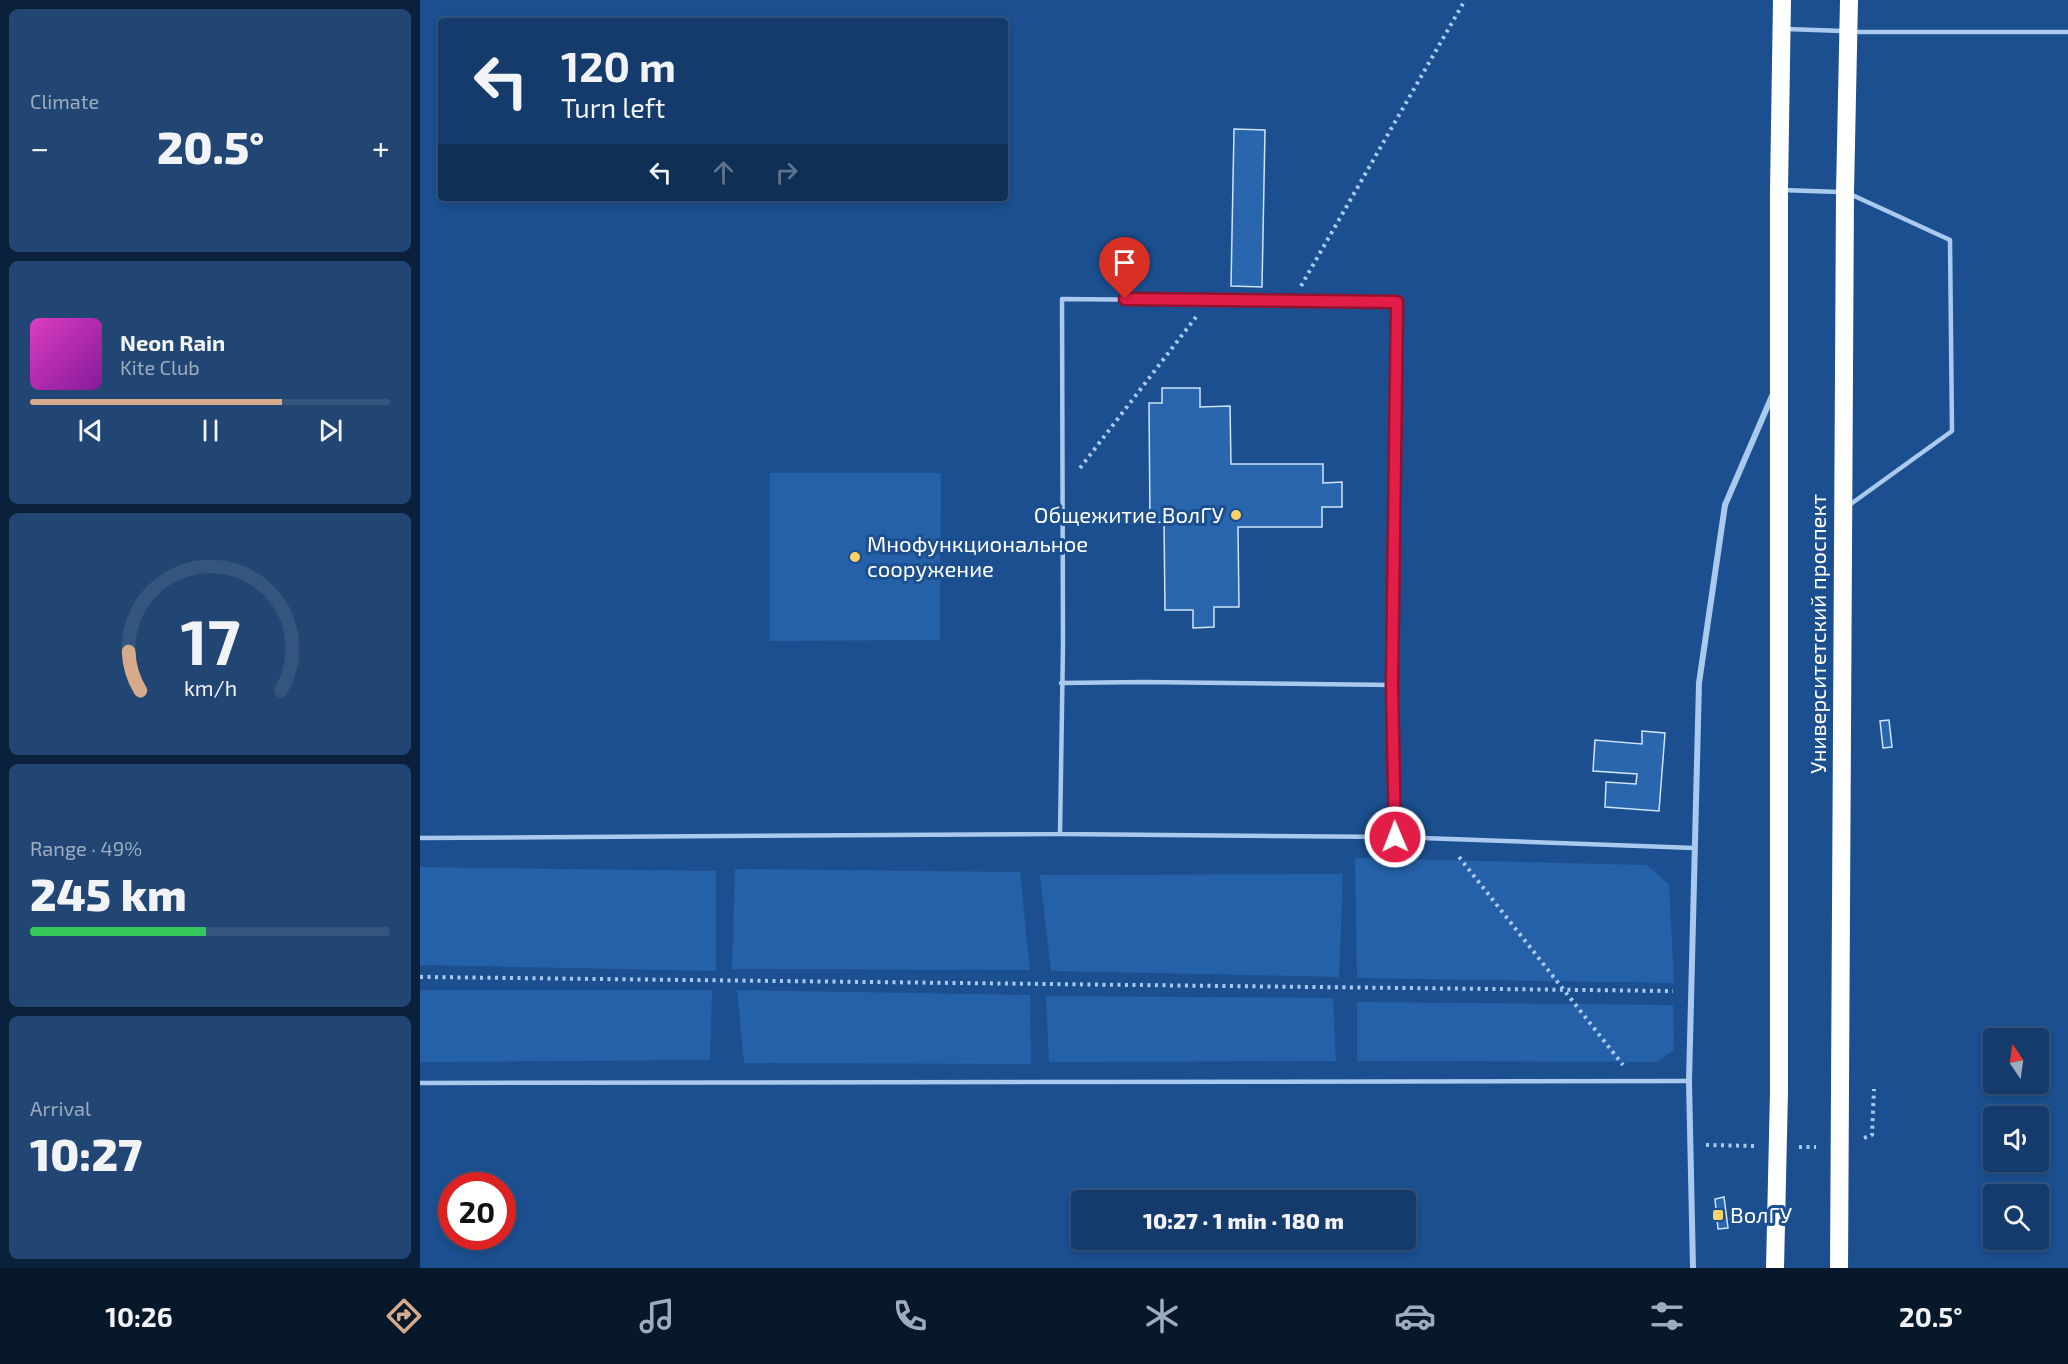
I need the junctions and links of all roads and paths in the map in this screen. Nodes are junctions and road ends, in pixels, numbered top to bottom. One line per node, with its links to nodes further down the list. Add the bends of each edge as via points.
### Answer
1 (1465, 0): 10 (path)
2 (1782, 0): 4 (highway, Университетский проспект)
3 (1850, 0): 5 (highway, Университетский проспект)
4 (1782, 29): 5 (lane); 7 (highway, Университетский проспект)
5 (1850, 32): 6 (lane); 8 (highway, Университетский проспект)
6 (2068, 32)
7 (1779, 190): 8 (lane); 11 (highway, Университетский проспект)
8 (1845, 192): 13 (highway, Университетский проспект); 13 (lane, via 1950,240 1952,431)
9 (1209, 300): 10 (lane); 12 (path); 12 (lane, via 1062,299)
10 (1292, 302): 15 (lane, via 1397,302)
11 (1780, 379): 20 (street, via 1725,505 1699,683); 28 (highway, Университетский проспект, via 1779,1091)
12 (1063, 486): 14 (lane)
13 (1843, 510): 29 (highway, Университетский проспект)
14 (1061, 683): 15 (lane); 16 (lane)
15 (1392, 685): 17 (lane)
16 (1060, 834): 17 (lane); 18 (lane)
17 (1395, 837): 19 (lane)
18 (420, 838)
19 (1442, 839): 20 (lane); 22 (path)
20 (1694, 848): 23 (street)
21 (420, 977): 22 (path)
22 (1562, 989): 23 (path); 26 (path)
23 (1690, 991): 24 (street)
24 (1689, 1081): 26 (lane); 27 (street)
25 (420, 1083): 26 (lane)
26 (1635, 1083)
27 (1693, 1268)
28 (1775, 1268)
29 (1839, 1268)

